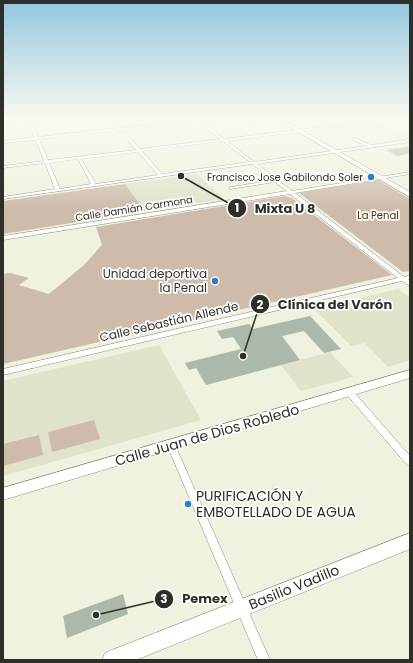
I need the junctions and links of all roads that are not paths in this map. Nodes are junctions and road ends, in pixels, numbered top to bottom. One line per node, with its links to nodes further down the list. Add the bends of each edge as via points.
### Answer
1 (42, 150): 8 (street)
2 (139, 150): 7 (street); 12 (street)
3 (236, 150): 9 (street)
4 (333, 150): 6 (street)
5 (350, 150): 6 (street)
6 (336, 152): 9 (street); 13 (street)
7 (79, 158): 8 (street); 15 (street)
8 (47, 162): 10 (street); 17 (street)
9 (253, 163): 12 (street); 14 (street)
10 (3, 167)
11 (410, 173): 13 (street, Calle Damián Carmona)
12 (161, 176): 15 (street)
13 (381, 178): 18 (street, Calle Damián Carmona); 19 (street)
14 (276, 181): 16 (street); 18 (street)
15 (94, 185): 17 (street)
16 (232, 188)
17 (58, 190): 20 (street)
18 (291, 192): 21 (street, Calle Damián Carmona); 22 (street)
19 (410, 195)
20 (3, 198)
21 (3, 238)
22 (407, 278): 23 (street); 24 (street, Calle Sebastián Allende)
23 (410, 284)
24 (3, 372)
25 (410, 374): 26 (street, Calle Juan de Dios Robledo)
26 (350, 393): 27 (street, Calle Juan de Dios Robledo); 28 (street)
27 (171, 445): 29 (street, Calle Juan de Dios Robledo); 31 (street)
28 (410, 462)
29 (3, 494)
30 (410, 541): 31 (street, Basilio Vadillo)
31 (242, 608): 32 (street, Basilio Vadillo); 33 (street)
32 (112, 660)
33 (264, 660)

